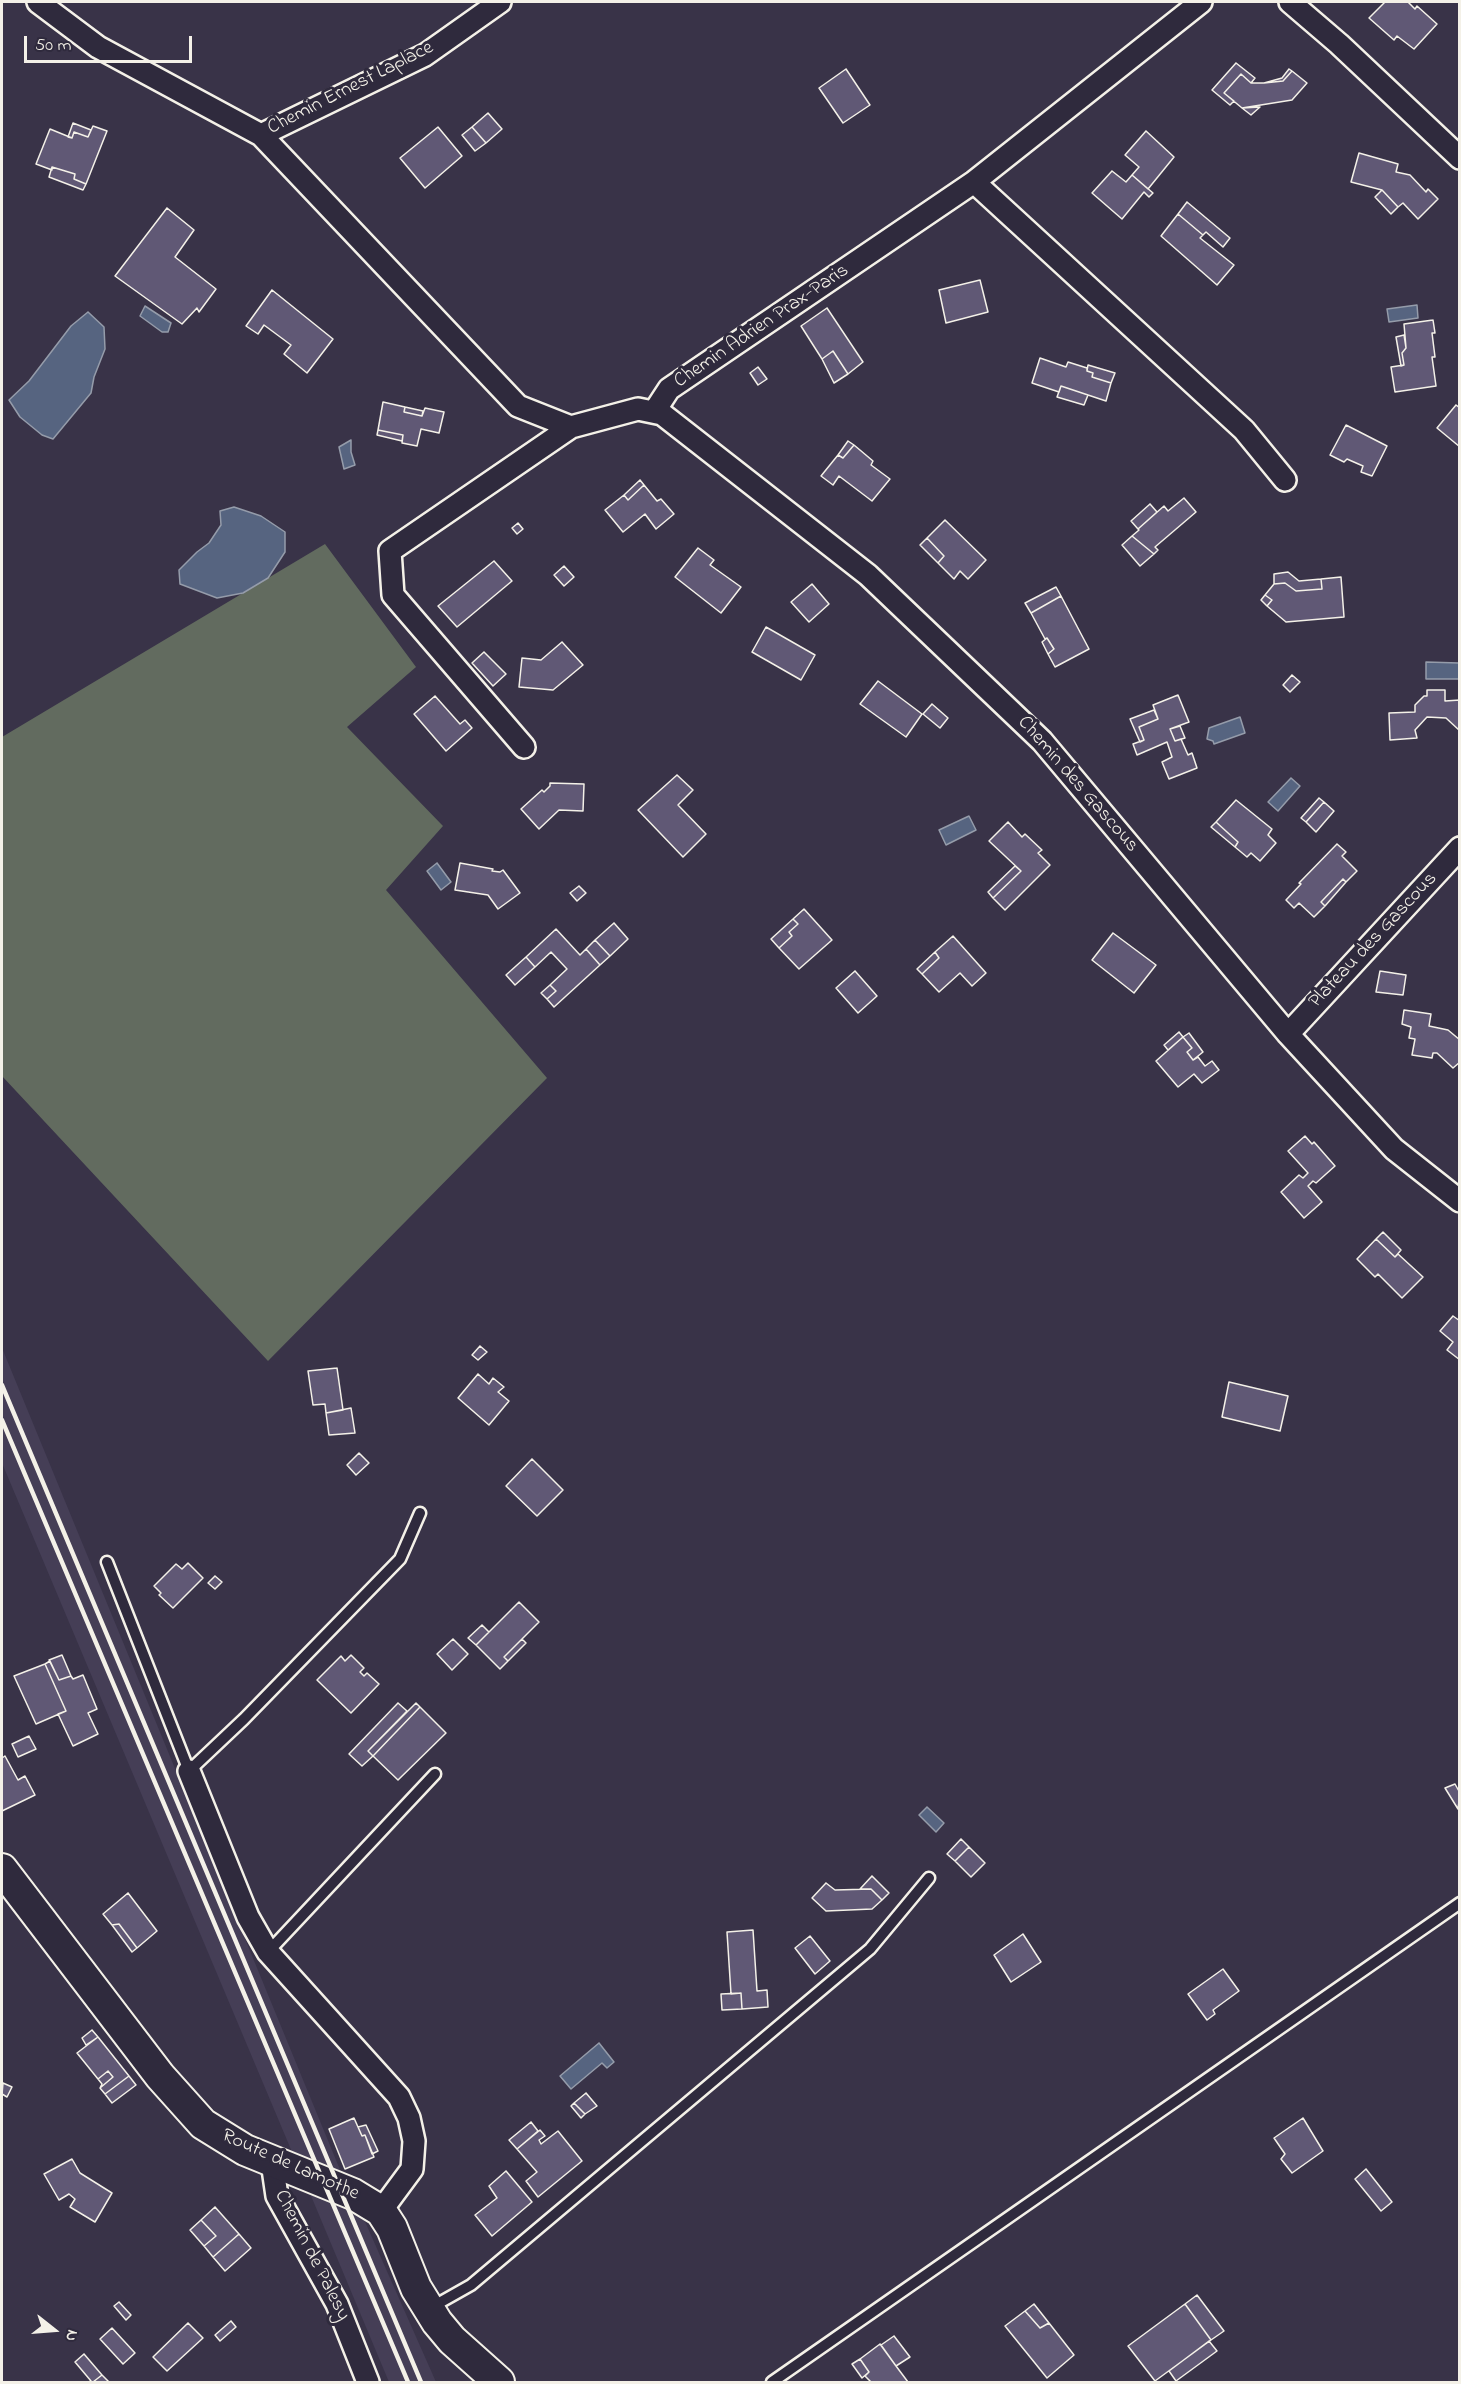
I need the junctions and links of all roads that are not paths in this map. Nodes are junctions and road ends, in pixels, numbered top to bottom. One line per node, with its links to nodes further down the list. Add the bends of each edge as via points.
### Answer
1 (38, 2): 5 (street, via 98,47)
2 (500, 2): 5 (street, Chemin Ernest Laplace, via 425,55)
3 (1201, 2): 7 (street, Chemin Adrien Prax-Paris)
4 (1290, 2): 6 (street)
5 (261, 135): 9 (street, via 518,406)
6 (1460, 158)
7 (974, 182): 8 (street, Chemin Adrien Prax-Paris, via 669,389); 10 (street, via 1244,429)
8 (654, 412): 9 (street, via 638,409); 13 (street, Chemin des Gascous, via 662,414 868,575 1042,741)
9 (571, 427): 11 (street, via 390,551 393,595)
10 (1285, 480)
11 (524, 747)
12 (1460, 848): 13 (street, Plateau des Gascous)
13 (1288, 1034): 14 (street, Chemin des Gascous, via 1394,1149)
14 (1460, 1201)
15 (420, 1513): 17 (lane, via 400,1559)
16 (107, 1562): 17 (lane)
17 (189, 1771): 22 (street, via 248,1917)
18 (435, 1774): 22 (lane)
19 (2, 1869): 23 (street, Route de Lamothe, via 185,2106 222,2138)
20 (929, 1878): 25 (lane, via 870,1950 480,2278)
21 (1460, 1903): 28 (lane)
22 (268, 1952): 24 (street, via 399,2097 409,2118 414,2141 412,2169)
23 (272, 2162): 24 (street, Route de Lamothe, via 353,2194); 26 (street, Chemin de Palesy, via 277,2196 337,2304)
24 (381, 2211): 25 (street, Route de Lamothe)
25 (428, 2309): 27 (street, Route de Lamothe, via 452,2340)
26 (368, 2382)
27 (499, 2382)
28 (772, 2382)

